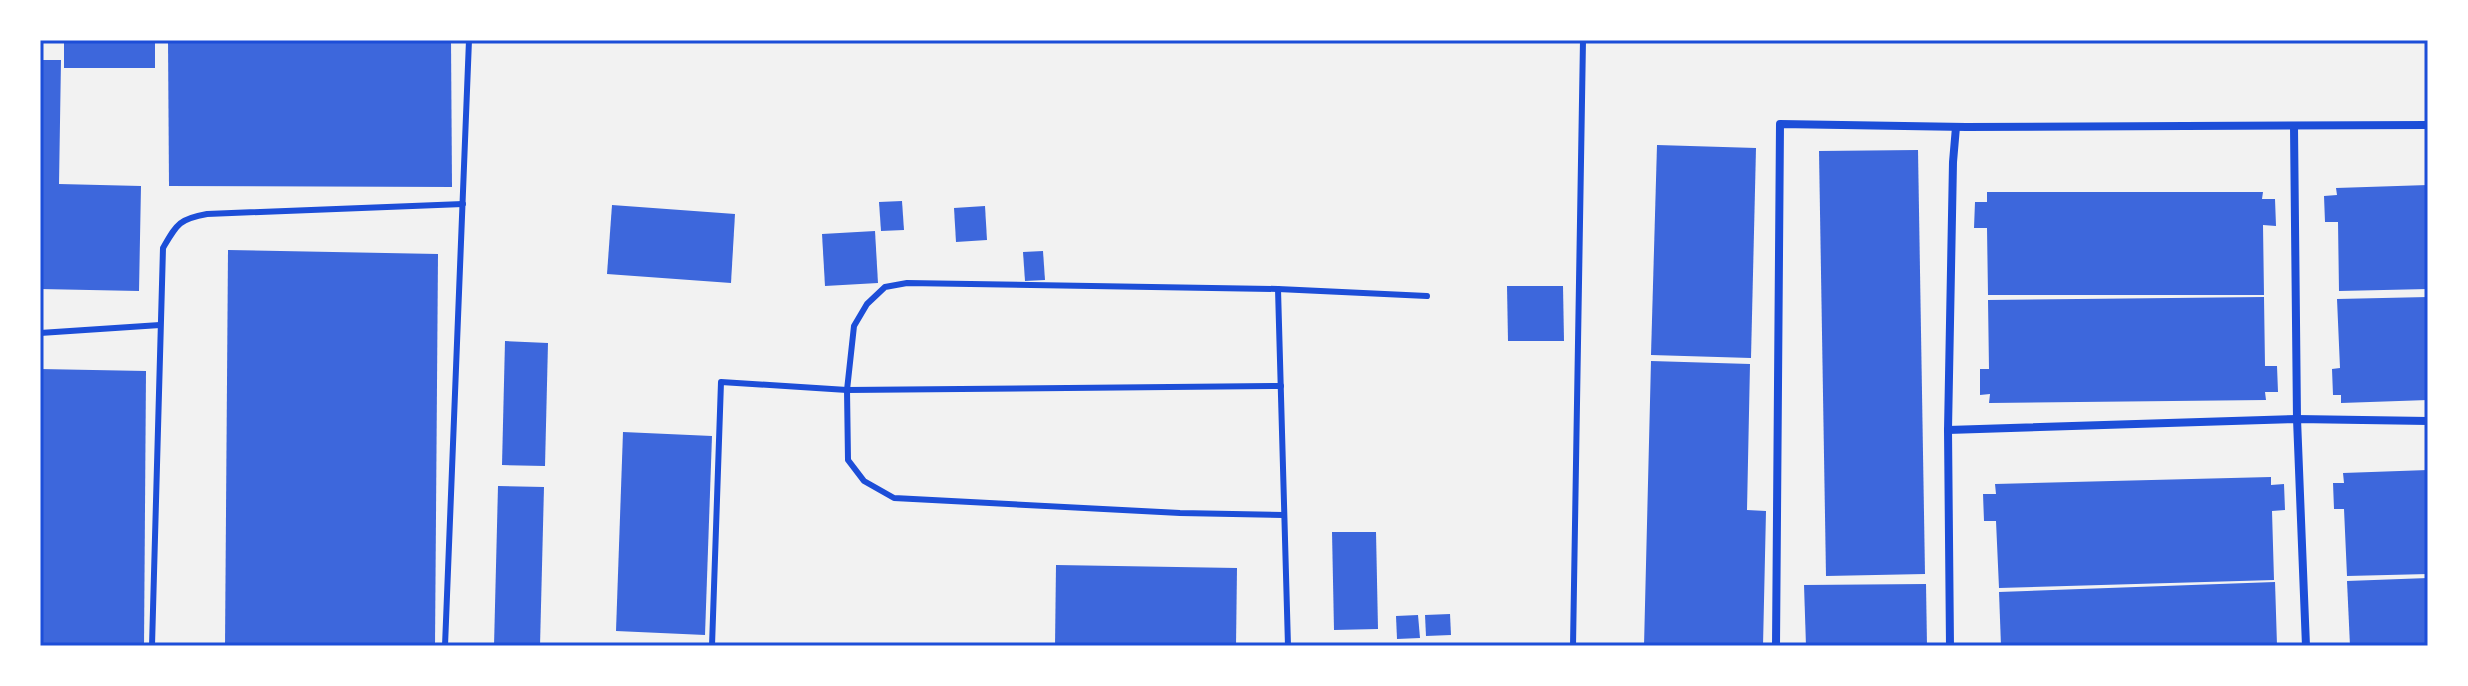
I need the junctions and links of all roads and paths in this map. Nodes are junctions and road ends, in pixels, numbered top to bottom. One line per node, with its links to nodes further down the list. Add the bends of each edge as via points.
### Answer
1 (469, 40): 6 (lane)
2 (1583, 40): 21 (lane)
3 (2428, 125): 5 (street)
4 (1956, 127): 5 (street); 15 (street); 22 (street, via 1780,124)
5 (2294, 127): 13 (street)
6 (463, 204): 9 (lane, via 184,218 163,248); 18 (lane)
7 (1278, 289): 8 (lane); 11 (lane); 12 (lane, via 907,283 885,287 854,326)
8 (1427, 296)
9 (160, 325): 10 (lane); 17 (lane)
10 (40, 333)
11 (1281, 386): 12 (lane); 16 (lane)
12 (847, 390): 16 (lane, via 848,460 864,481 894,498); 19 (lane, via 721,382)
13 (2297, 419): 14 (street); 15 (street); 24 (street)
14 (2428, 421)
15 (1948, 430): 23 (street)
16 (1283, 515): 20 (lane)
17 (152, 646)
18 (445, 646)
19 (712, 646)
20 (1288, 646)
21 (1573, 646)
22 (1776, 646)
23 (1950, 646)
24 (2306, 646)

